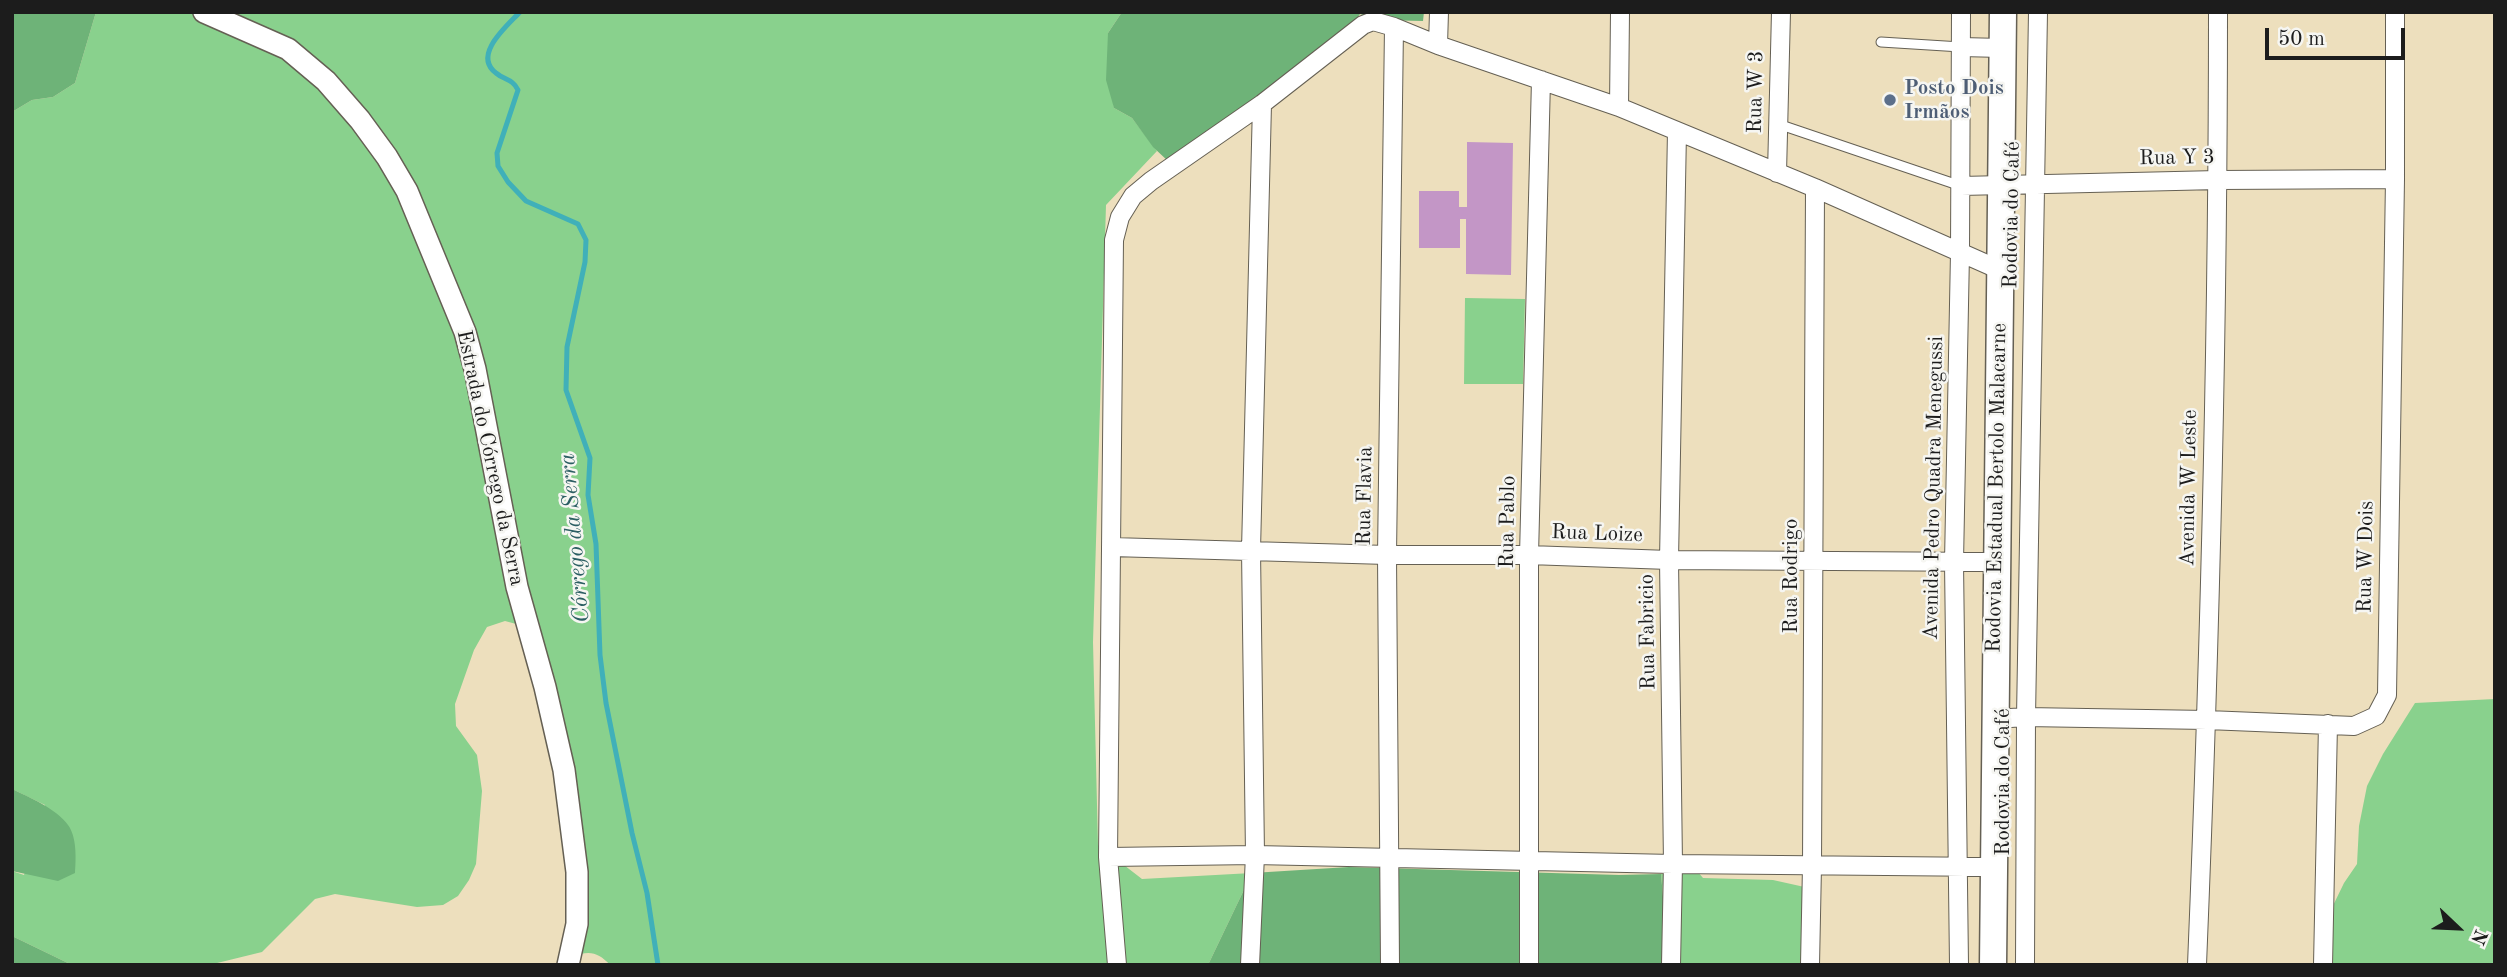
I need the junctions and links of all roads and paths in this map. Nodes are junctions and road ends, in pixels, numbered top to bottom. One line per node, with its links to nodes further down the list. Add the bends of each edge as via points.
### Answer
1 (204, 12): 49 (street, Estrada do Córrego da Serra, via 288,49 326,81 360,120 407,191 465,332 517,587 564,770 577,872 577,924)
2 (1439, 12): 12 (street)
3 (1620, 12): 17 (street)
4 (1781, 12): 18 (street, Rua W 3)
5 (1961, 12): 13 (street, Avenida Pedro Quadra Menegussi)
6 (2003, 12): 14 (main road, Rodovia Estadual Bertolo Malacarne)
7 (2038, 12): 24 (street, Rodovia do Café)
8 (2218, 12): 22 (street, Avenida W Leste)
9 (2395, 12): 21 (street, Rua W Dois)
10 (1394, 27): 12 (street); 16 (street, via 1373,21 1363,25); 31 (street, Rua Flavia)
11 (1881, 43): 13 (lane)
12 (1438, 45): 15 (street)
13 (1961, 47): 14 (street); 25 (street, Avenida Pedro Quadra Menegussi)
14 (2002, 48): 23 (main road, Rodovia Estadual Bertolo Malacarne)
15 (1541, 80): 17 (street); 32 (street, Rua Pablo)
16 (1262, 104): 29 (street, via 1151,181 1133,196 1120,217 1114,240); 30 (street)
17 (1619, 107): 19 (street)
18 (1778, 124): 20 (street, Rua W 3); 25 (lane)
19 (1677, 131): 20 (street); 33 (street, Rua Fabricio)
20 (1777, 173): 26 (street)
21 (2395, 179): 22 (street, Rua Y 3); 40 (street, Rua W Dois, via 2387,695 2376,716 2366,723)
22 (2218, 180): 24 (street, Rua Y 3); 39 (street, Avenida W Leste)
23 (2000, 184): 24 (street, Rua Y 3); 25 (street, Rua Y 3); 28 (main road, Rodovia Estadual Bertolo Malacarne)
24 (2035, 184): 37 (street, Rodovia do Café)
25 (1961, 186): 27 (street, Avenida Pedro Quadra Menegussi)
26 (1815, 188): 27 (street); 34 (street, Rua Rodrigo)
27 (1960, 253): 28 (street); 35 (street, Avenida Pedro Quadra Menegussi)
28 (2000, 270): 36 (main road, Rodovia Estadual Bertolo Malacarne)
29 (1112, 547): 30 (street, Rua Loize); 42 (street)
30 (1251, 550): 31 (street, Rua Loize); 41 (street)
31 (1387, 555): 32 (street, Rua Loize); 43 (street, Rua Flavia)
32 (1529, 555): 33 (street, Rua Loize); 44 (street, Rua Pablo)
33 (1669, 560): 34 (street, Rua Loize); 45 (street, Rua Fabricio)
34 (1813, 562): 35 (street, Rua Loize); 46 (street, Rua Rodrigo)
35 (1954, 562): 36 (street, Rua Loize); 48 (street, Avenida Pedro Quadra Menegussi)
36 (1997, 562): 38 (main road, Rodovia Estadual Bertolo Malacarne)
37 (2025, 717): 38 (street, Rua W Dois); 39 (street, Rua W Dois); 58 (street, Rodovia do Café)
38 (1995, 719): 47 (main road, Rodovia Estadual Bertolo Malacarne)
39 (2207, 720): 40 (street, Rua W Dois); 59 (street, Avenida W Leste)
40 (2328, 724): 60 (street)
41 (1255, 855): 42 (street); 43 (street); 51 (street)
42 (1108, 857): 50 (street)
43 (1390, 858): 44 (street); 52 (street, Rua Flavia)
44 (1528, 861): 45 (street); 53 (street, Rua Pablo)
45 (1673, 864): 46 (street); 54 (street, Rua Fabricio)
46 (1812, 866): 48 (street); 55 (street, Rua Rodrigo)
47 (1993, 867): 48 (street); 57 (main road, Rodovia Estadual Bertolo Malacarne)
48 (1959, 868): 56 (street, Avenida Pedro Quadra Menegussi)
49 (568, 965)
50 (1117, 965)
51 (1250, 965)
52 (1390, 965)
53 (1529, 965)
54 (1671, 965)
55 (1810, 965)
56 (1959, 965)
57 (1993, 965)
58 (2025, 965)
59 (2197, 965)
60 (2323, 965)

